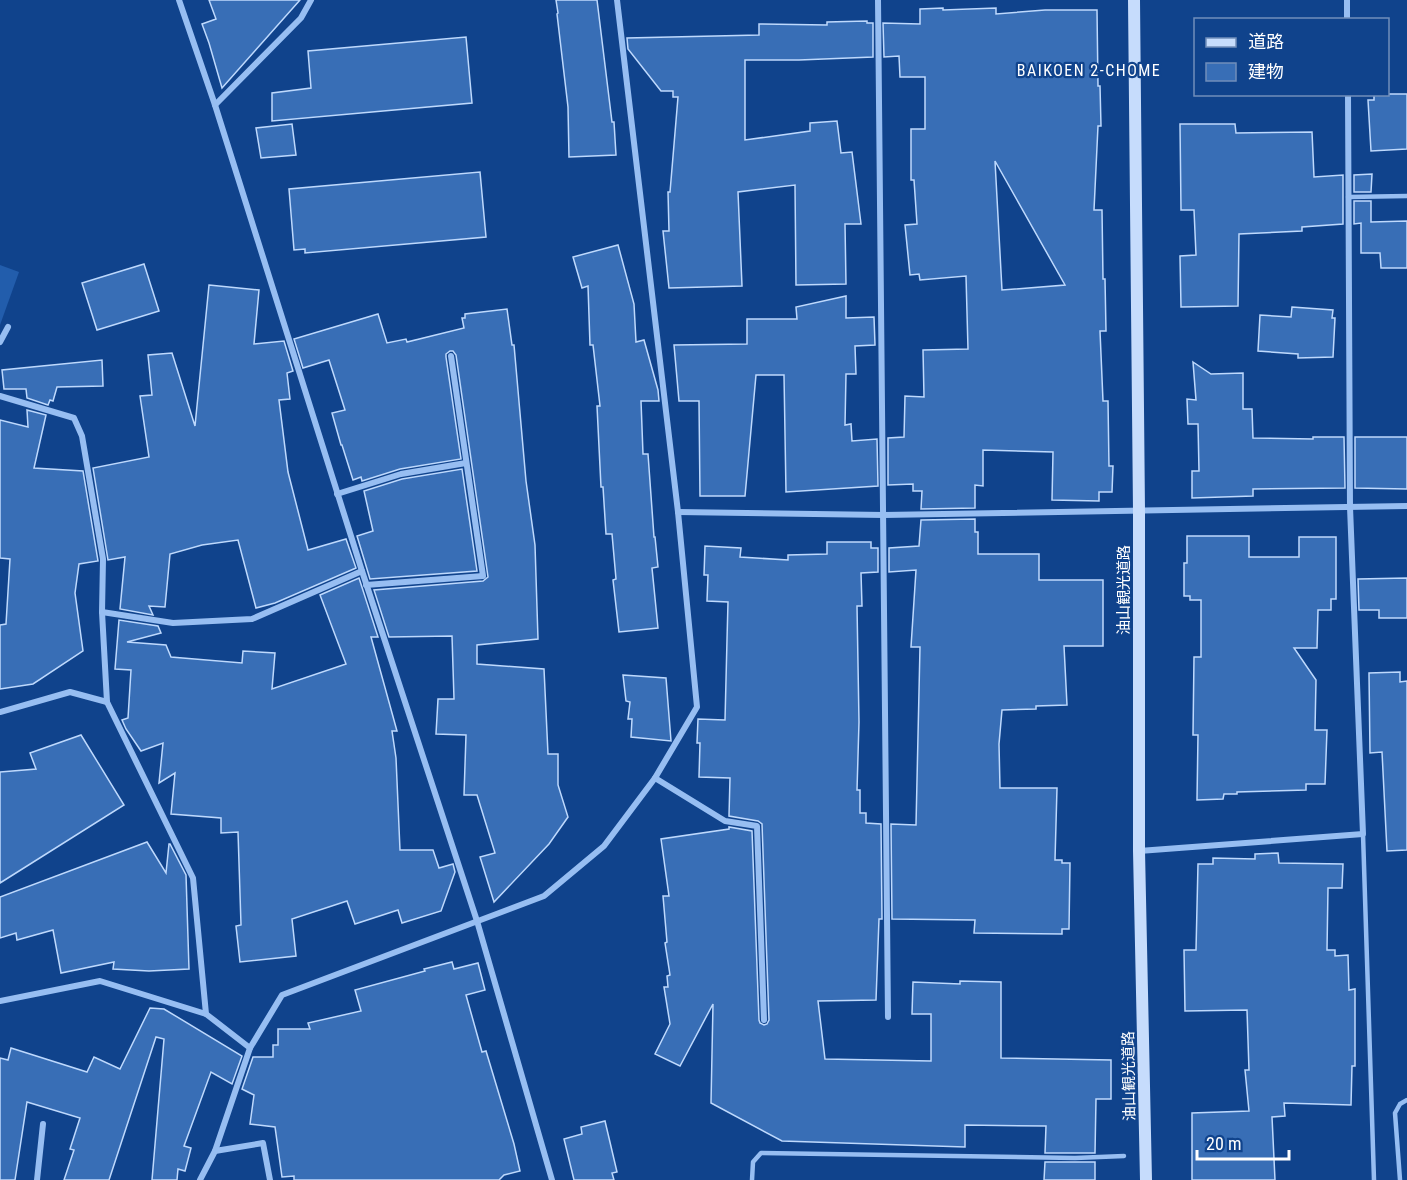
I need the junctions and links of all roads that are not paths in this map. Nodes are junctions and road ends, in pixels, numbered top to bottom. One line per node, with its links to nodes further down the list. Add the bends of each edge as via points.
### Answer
1 (179, 0): 9 (street)
2 (311, 0): 9 (street, via 301,18)
3 (617, 0): 21 (street)
4 (878, 0): 22 (street)
5 (1134, 0): 20 (street, 油山観光道路)
6 (1347, 0): 7 (street)
7 (1347, 18)
8 (1348, 96): 11 (street)
9 (215, 105): 17 (street)
10 (1407, 196): 11 (lane)
11 (1348, 197): 19 (street)
12 (8, 327): 13 (street)
13 (0, 342)
14 (451, 356): 16 (street)
15 (0, 396): 25 (street, via 74,418 82,436 103,559)
16 (466, 463): 17 (street, via 401,474); 24 (street, via 483,576)
17 (337, 494): 23 (street)
18 (1407, 506): 19 (street)
19 (1350, 507): 20 (street); 29 (street)
20 (1139, 511): 22 (street); 30 (street, 油山観光道路)
21 (678, 512): 22 (street); 28 (street, via 697,707)
22 (884, 515): 34 (street)
23 (362, 571): 24 (street); 25 (street, via 252,619 173,623)
24 (366, 585): 31 (street)
25 (102, 612): 26 (street)
26 (107, 702): 27 (street, via 70,692); 33 (street, via 193,878)
27 (0, 712)
28 (656, 778): 31 (street, via 604,846 544,896); 35 (street, via 725,820 757,826)
29 (1362, 834): 30 (street); 47 (lane)
30 (1139, 851): 46 (street, 油山観光道路)
31 (477, 921): 36 (street, via 282,995); 44 (street)
32 (0, 1001): 33 (street, via 100,981)
33 (206, 1014): 36 (street)
34 (888, 1017)
35 (764, 1020)
36 (250, 1048): 39 (street)
37 (1407, 1100): 48 (lane, via 1395,1113)
38 (43, 1124): 41 (street)
39 (215, 1151): 42 (street); 43 (street, via 263,1143)
40 (1124, 1156): 45 (lane, via 761,1153 753,1162)
41 (37, 1180)
42 (200, 1180)
43 (270, 1180)
44 (552, 1180)
45 (752, 1180)
46 (1146, 1180)
47 (1374, 1180)
48 (1400, 1180)

